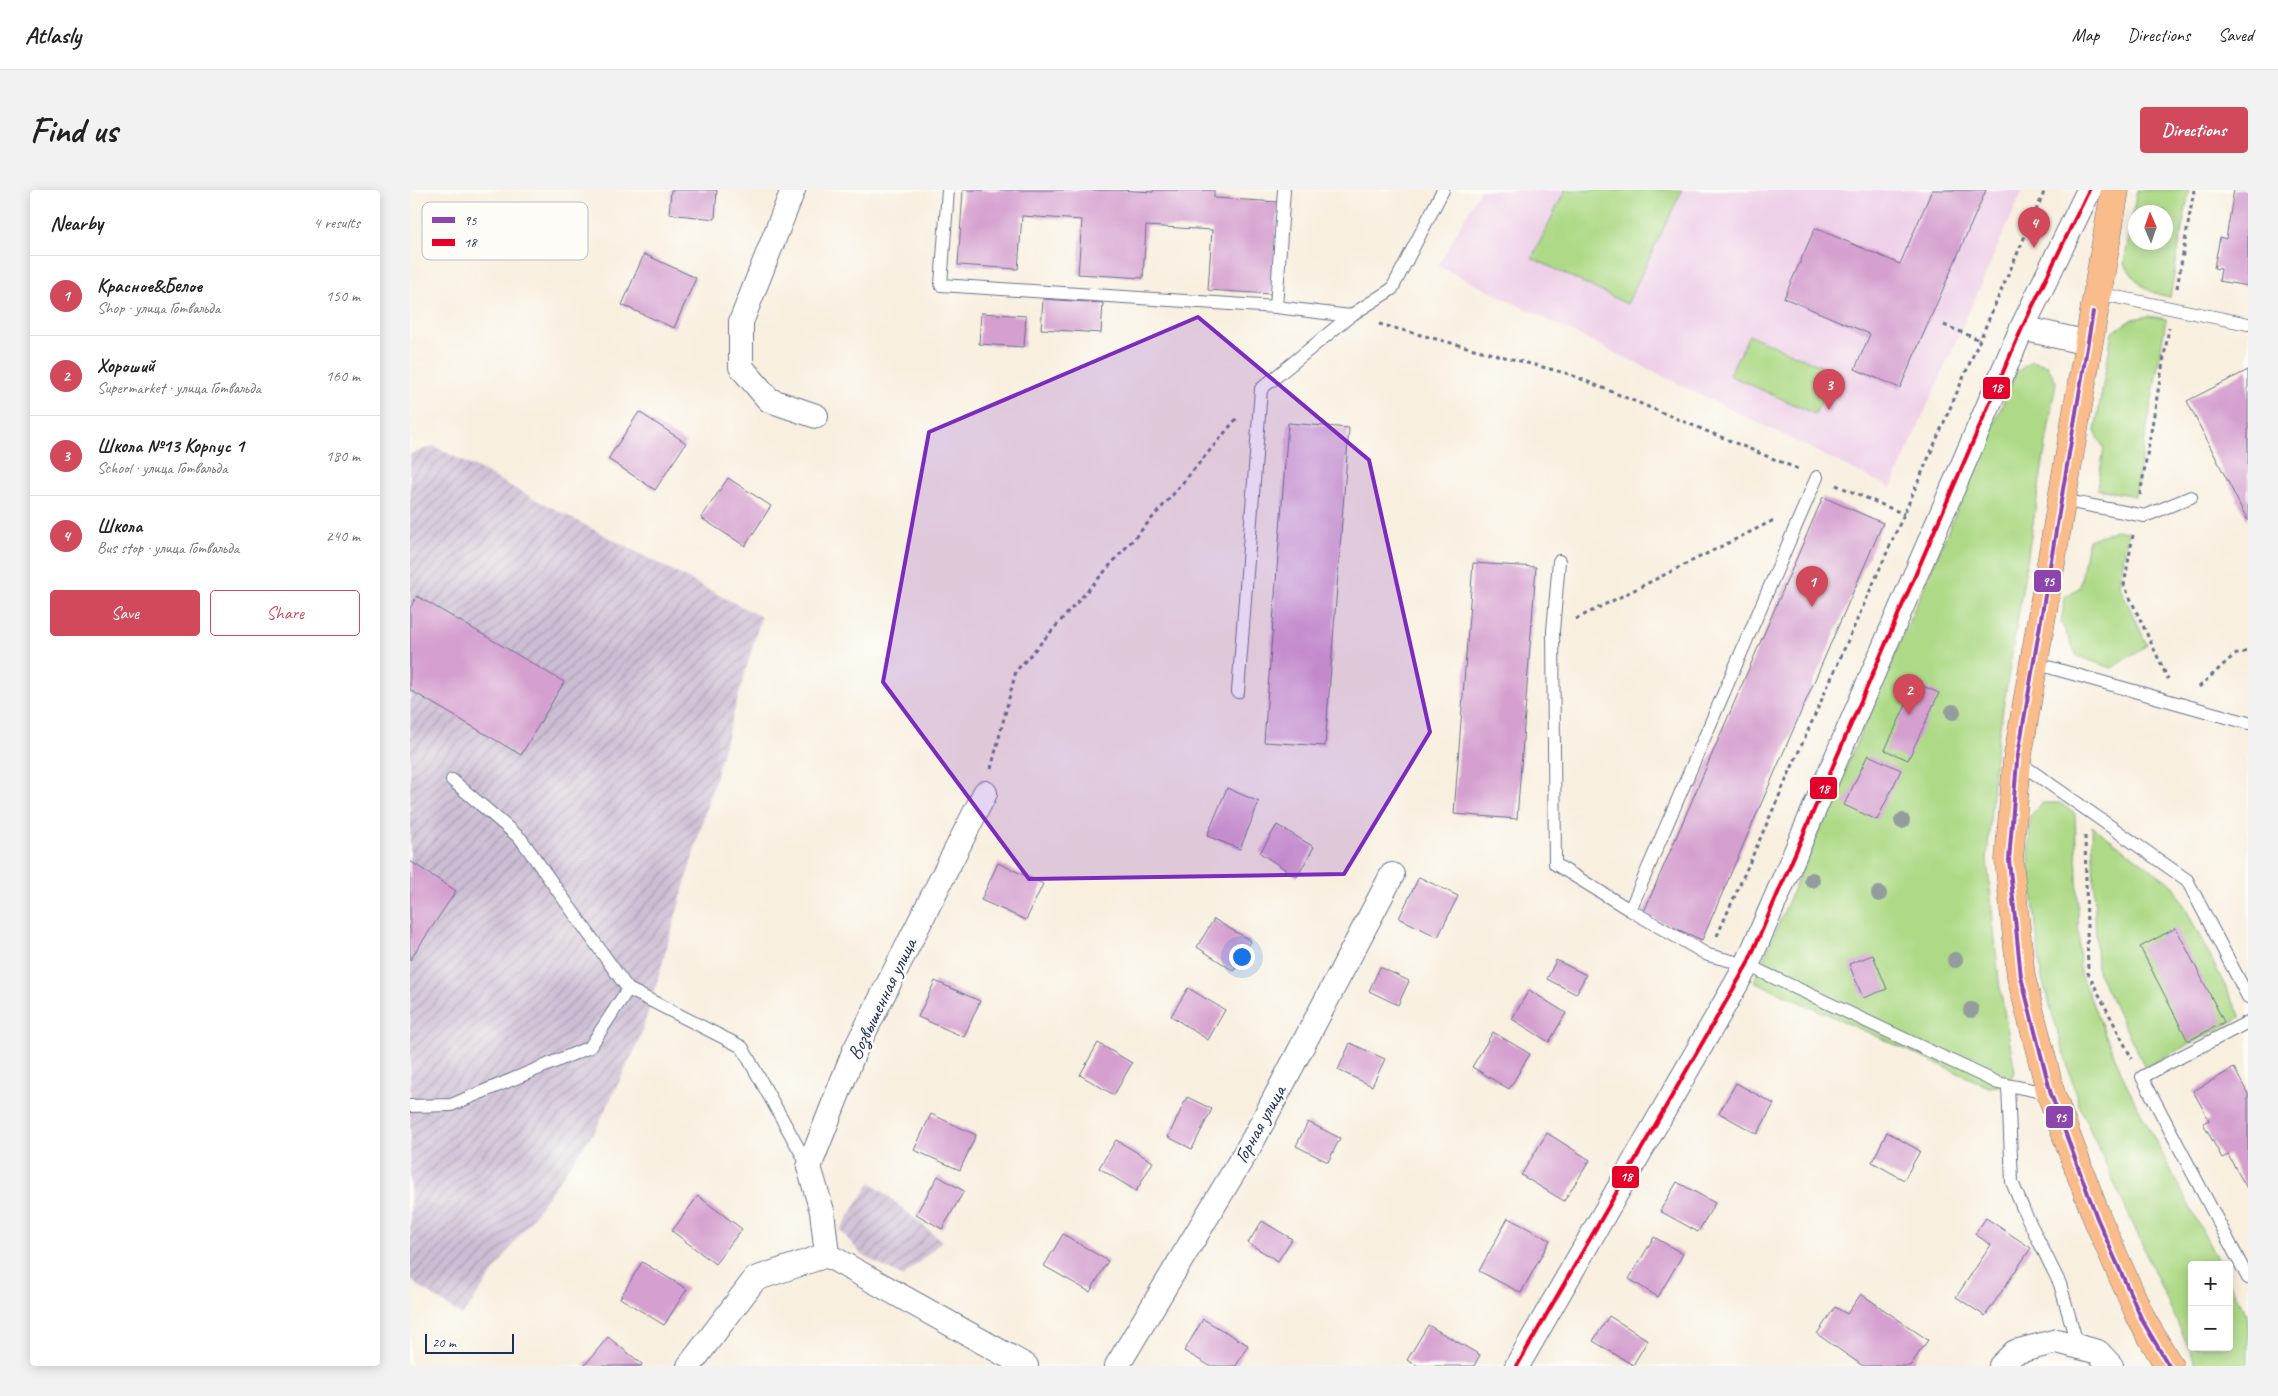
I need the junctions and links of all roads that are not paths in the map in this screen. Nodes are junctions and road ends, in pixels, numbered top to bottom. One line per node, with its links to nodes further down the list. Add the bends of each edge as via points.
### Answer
1 (793, 190): 13 (street, via 741,322 741,367 769,400)
2 (948, 190): 8 (lane, via 942,284)
3 (1284, 190): 8 (lane)
4 (1444, 190): 9 (lane, via 1392,289)
5 (2089, 190): 11 (street)
6 (2115, 190): 7 (main road)
7 (2097, 293): 10 (lane); 12 (main road)
8 (1276, 307): 9 (lane)
9 (1350, 316): 19 (lane, via 1261,390)
10 (2248, 324)
11 (2022, 328): 12 (street); 26 (street)
12 (2088, 343): 16 (main road)
13 (816, 416)
14 (1817, 477): 25 (lane)
15 (2191, 497): 16 (lane, via 2144,516)
16 (2061, 500): 18 (main road)
17 (1559, 561): 25 (lane, via 1554,631 1555,864)
18 (2034, 663): 20 (lane); 21 (main road)
19 (1238, 692)
20 (2248, 723)
21 (2017, 761): 28 (lane, via 2187,880); 31 (main road, via 2010,860 2021,977)
22 (452, 780): 27 (lane, via 521,839)
23 (985, 794): 33 (street, Возвышенная улица, via 854,1052)
24 (1392, 875): 39 (street, Горная улица, via 1252,1140)
25 (1630, 910): 26 (lane, via 1708,955)
26 (1747, 965): 30 (lane); 40 (street)
27 (628, 989): 32 (lane, via 590,1047 451,1105); 33 (lane, via 742,1047)
28 (2248, 997)
29 (2248, 1022): 35 (lane, via 2142,1078)
30 (2008, 1085): 31 (lane); 36 (lane, via 2012,1182 2060,1284)
31 (2051, 1094): 43 (main road, via 2097,1218 2142,1320)
32 (410, 1106)
33 (809, 1167): 34 (street, via 822,1211)
34 (826, 1255): 37 (street, via 755,1279); 38 (street)
35 (2248, 1278)
36 (2078, 1347): 41 (street, via 2057,1341 2015,1352); 42 (street, via 2098,1352)
37 (689, 1366)
38 (1026, 1366)
39 (1117, 1366)
40 (1517, 1366)
41 (2001, 1366)
42 (2112, 1366)
43 (2168, 1366)

